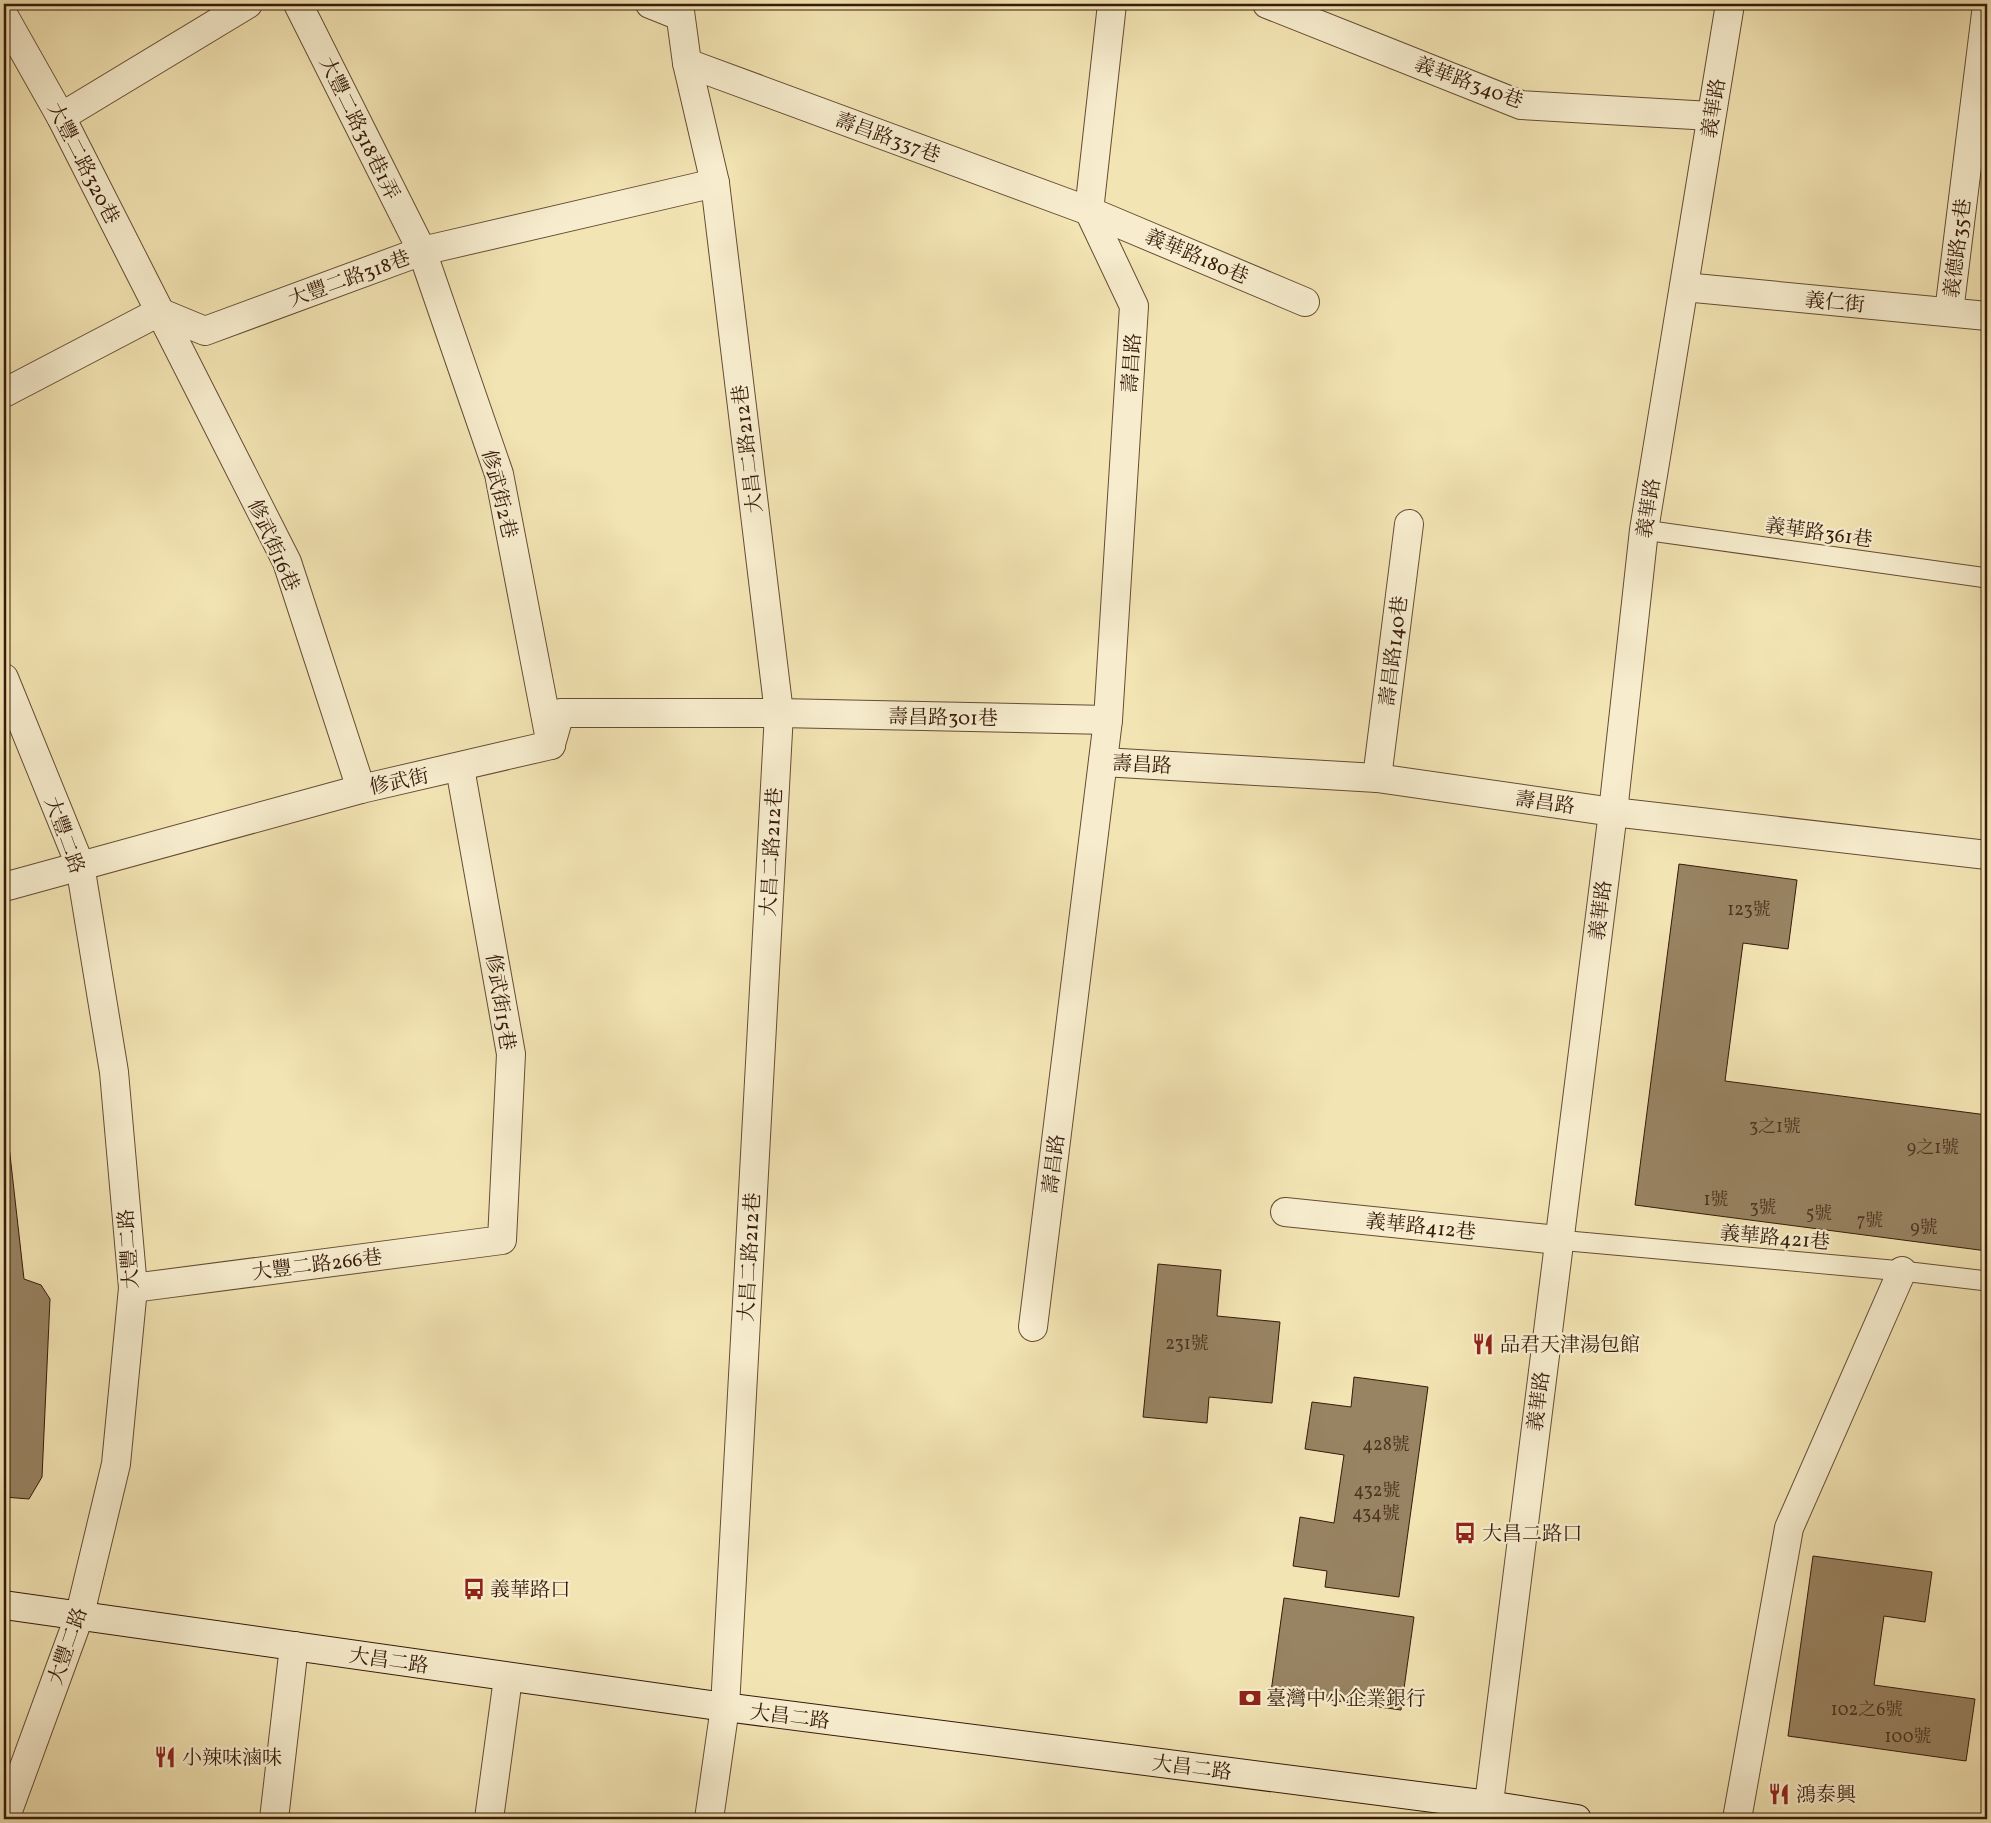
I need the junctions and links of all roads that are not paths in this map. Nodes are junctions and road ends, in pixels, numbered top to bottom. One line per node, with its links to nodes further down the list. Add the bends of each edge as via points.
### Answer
1 (248, 4): 12 (street)
2 (298, 4): 15 (street, 大豐二路318巷1弄)
3 (650, 4): 8 (street)
4 (1112, 4): 14 (street)
5 (1267, 4): 11 (street, 義華路340巷, via 1522,105)
6 (1730, 4): 11 (street, 義華路)
7 (1987, 5): 19 (street, 義德路35巷)
8 (680, 10): 10 (street, 大昌二路212巷)
9 (4, 16): 12 (street, 大豐二路320巷)
10 (687, 63): 13 (street, 大昌二路212巷); 14 (street, 壽昌路337巷)
11 (1712, 116): 16 (street, 義華路)
12 (61, 117): 18 (street, 大豐二路320巷)
13 (715, 183): 15 (street, 大豐二路318巷); 26 (street, 大昌二路212巷)
14 (1089, 211): 17 (street, 義華路180巷); 27 (street, 壽昌路, via 1134,306)
15 (422, 251): 18 (street, 大豐二路318巷, via 205,331); 28 (street, 修武街2巷, via 499,474)
16 (1684, 287): 19 (street, 義仁街); 23 (street, 義華路)
17 (1305, 302)
18 (159, 312): 21 (street); 32 (street, 修武街16巷, via 286,562)
19 (1949, 312): 20 (street, 義仁街)
20 (1987, 316)
21 (4, 393)
22 (1409, 524): 31 (street, 壽昌路140巷)
23 (1644, 530): 24 (lane, 義華路361巷); 33 (street, 義華路)
24 (1987, 578)
25 (4, 678): 35 (street, 大豐二路)
26 (779, 713): 27 (street, 壽昌路301巷); 28 (street, via 560,713); 48 (street, 大昌二路212巷)
27 (1108, 720): 29 (street, 壽昌路)
28 (551, 745): 30 (street, 修武街)
29 (1102, 762): 31 (street, 壽昌路); 43 (street, 壽昌路)
30 (460, 768): 32 (street, 修武街); 38 (street, 修武街15巷, via 511,1054)
31 (1377, 778): 33 (street, 壽昌路)
32 (361, 789): 35 (street, 修武街)
33 (1613, 812): 34 (street, 壽昌路); 39 (street, 義華路)
34 (1987, 855)
35 (80, 865): 36 (street, 修武街); 42 (street, 大豐二路, via 114,1072)
36 (4, 887)
37 (1285, 1212): 39 (street, 義華路412巷)
38 (502, 1240): 42 (street, 大豐二路266巷)
39 (1558, 1240): 40 (lane, 義華路421巷); 49 (street, 義華路)
40 (1902, 1270): 41 (lane, 義華路421巷); 55 (street, via 1788,1528)
41 (1987, 1281)
42 (133, 1288): 45 (street, 大豐二路, via 116,1464)
43 (1033, 1327)
44 (4, 1605): 45 (street, 大昌二路)
45 (80, 1614): 46 (street, 大昌二路); 50 (street, 大豐二路)
46 (294, 1646): 47 (street, 大昌二路); 51 (street)
47 (508, 1678): 48 (street, 大昌二路); 52 (street)
48 (725, 1708): 49 (street, 大昌二路); 53 (street, 大昌二路212巷)
49 (1487, 1812): 54 (street, 大昌二路)
50 (5, 1819)
51 (274, 1819)
52 (489, 1819)
53 (709, 1819)
54 (1577, 1819)
55 (1737, 1819)

